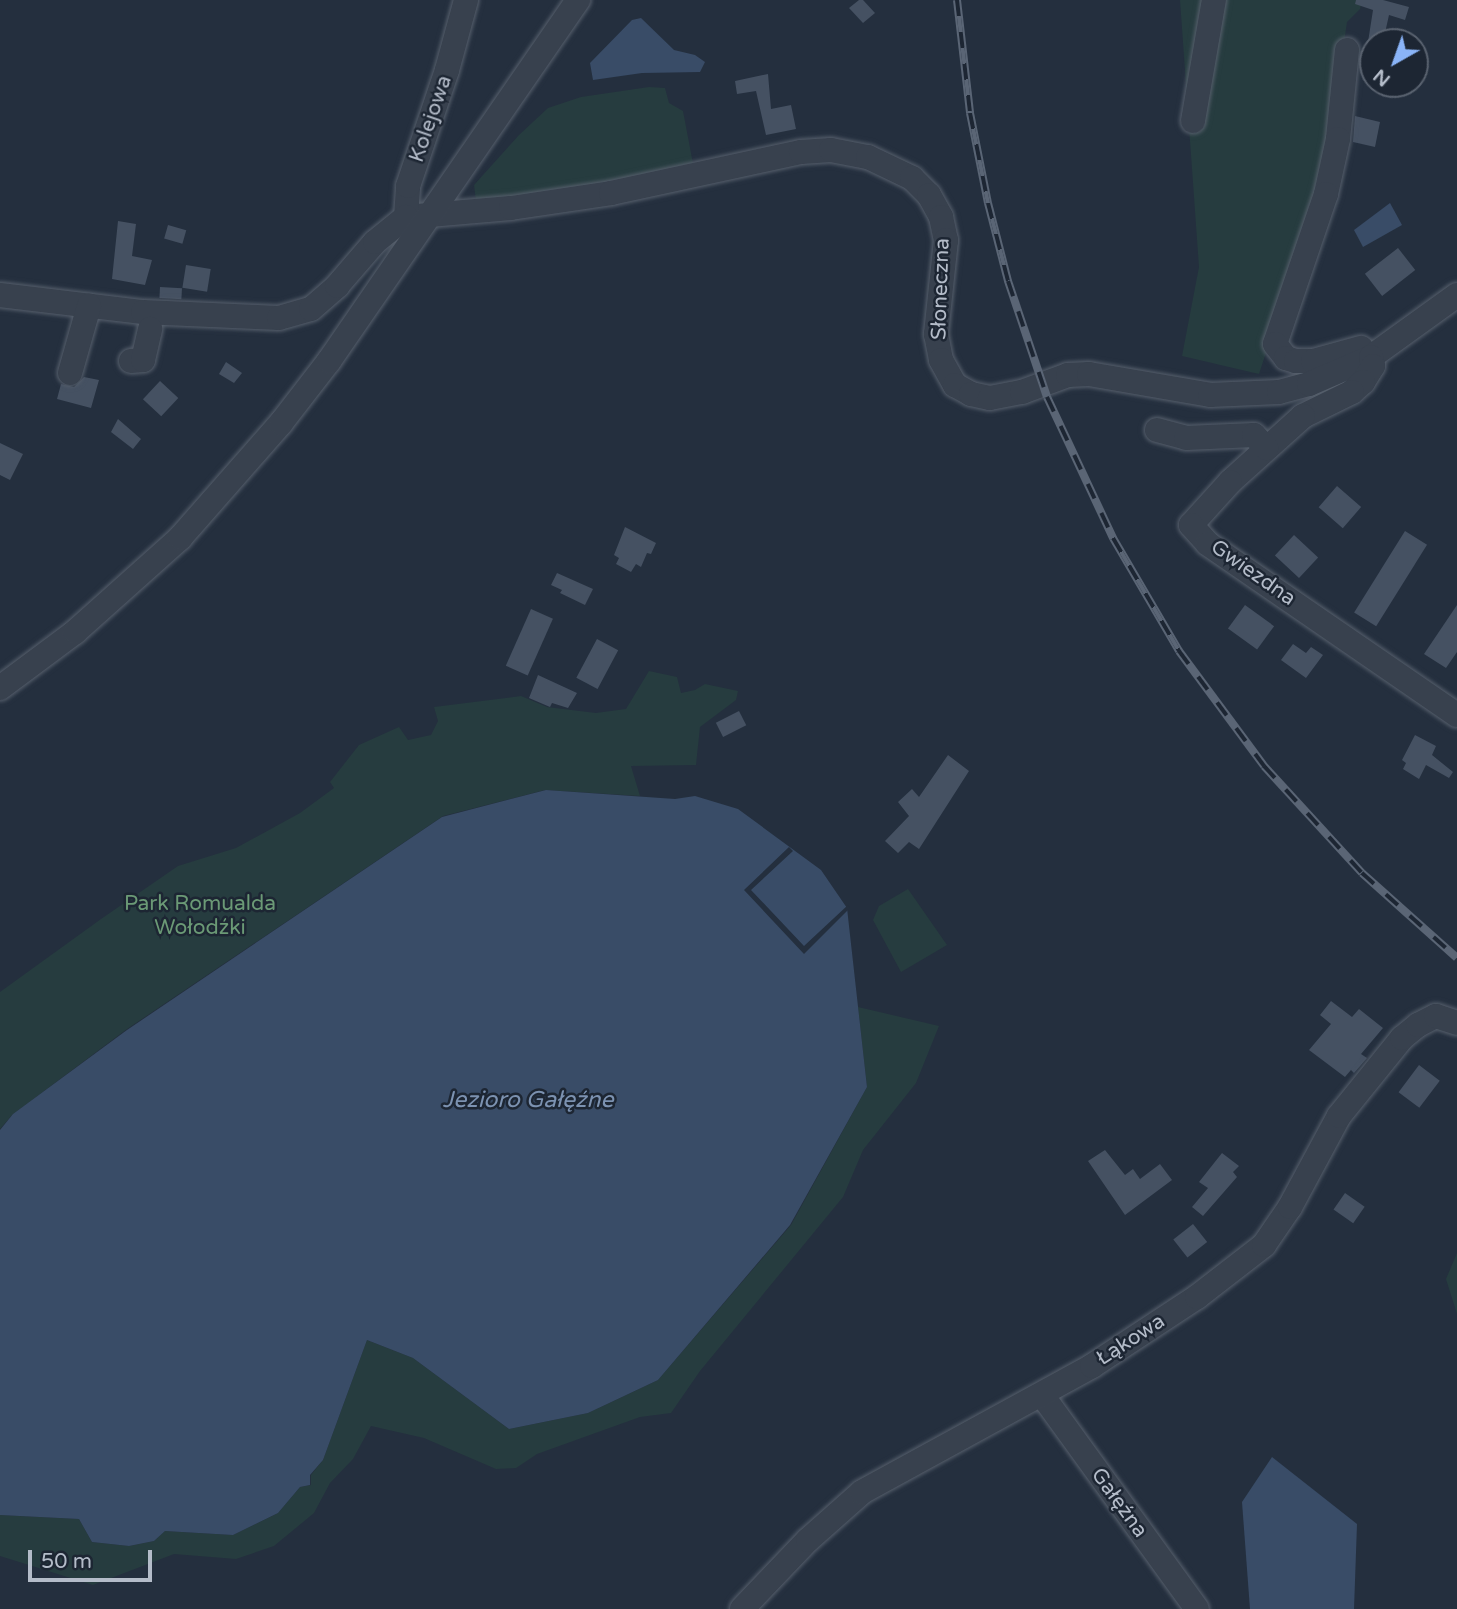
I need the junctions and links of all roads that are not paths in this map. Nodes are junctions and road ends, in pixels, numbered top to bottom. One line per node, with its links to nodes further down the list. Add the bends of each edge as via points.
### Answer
1 (466, 0): 6 (street, Kolejowa, via 408,186)
2 (578, 0): 6 (street)
3 (1214, 0): 5 (street)
4 (1347, 50): 11 (street, via 1338,139 1326,194 1275,344 1286,358 1296,361 1363,348)
5 (1193, 121)
6 (417, 216): 9 (street, via 375,242 311,309 279,318); 11 (street, Słoneczna, via 611,194 801,152 831,150 869,157 912,178 929,195 946,240 936,334 941,360 955,385 971,394 990,398 1022,392 1068,375 1229,396 1279,392); 16 (street, via 321,371 180,538 75,632)
7 (0, 295): 9 (street)
8 (1457, 295): 11 (street, Słoneczna)
9 (89, 306): 13 (street)
10 (150, 329): 12 (street, via 143,360)
11 (1371, 357): 15 (street, Gwiezdna, via 1373,366 1357,387 1303,416)
12 (131, 361)
13 (70, 373)
14 (1157, 430): 15 (street, via 1186,438 1254,435)
15 (1266, 448): 17 (street, Gwiezdna, via 1191,525 1209,544)
16 (0, 688)
17 (1457, 715)
18 (1457, 1023): 19 (street, Łąkowa, via 1436,1016 1402,1038 1339,1116 1290,1208 1264,1245 1197,1297)
19 (1042, 1395): 20 (street, Łąkowa, via 862,1492); 21 (street, Gałęźna)
20 (742, 1609)
21 (1197, 1609)

